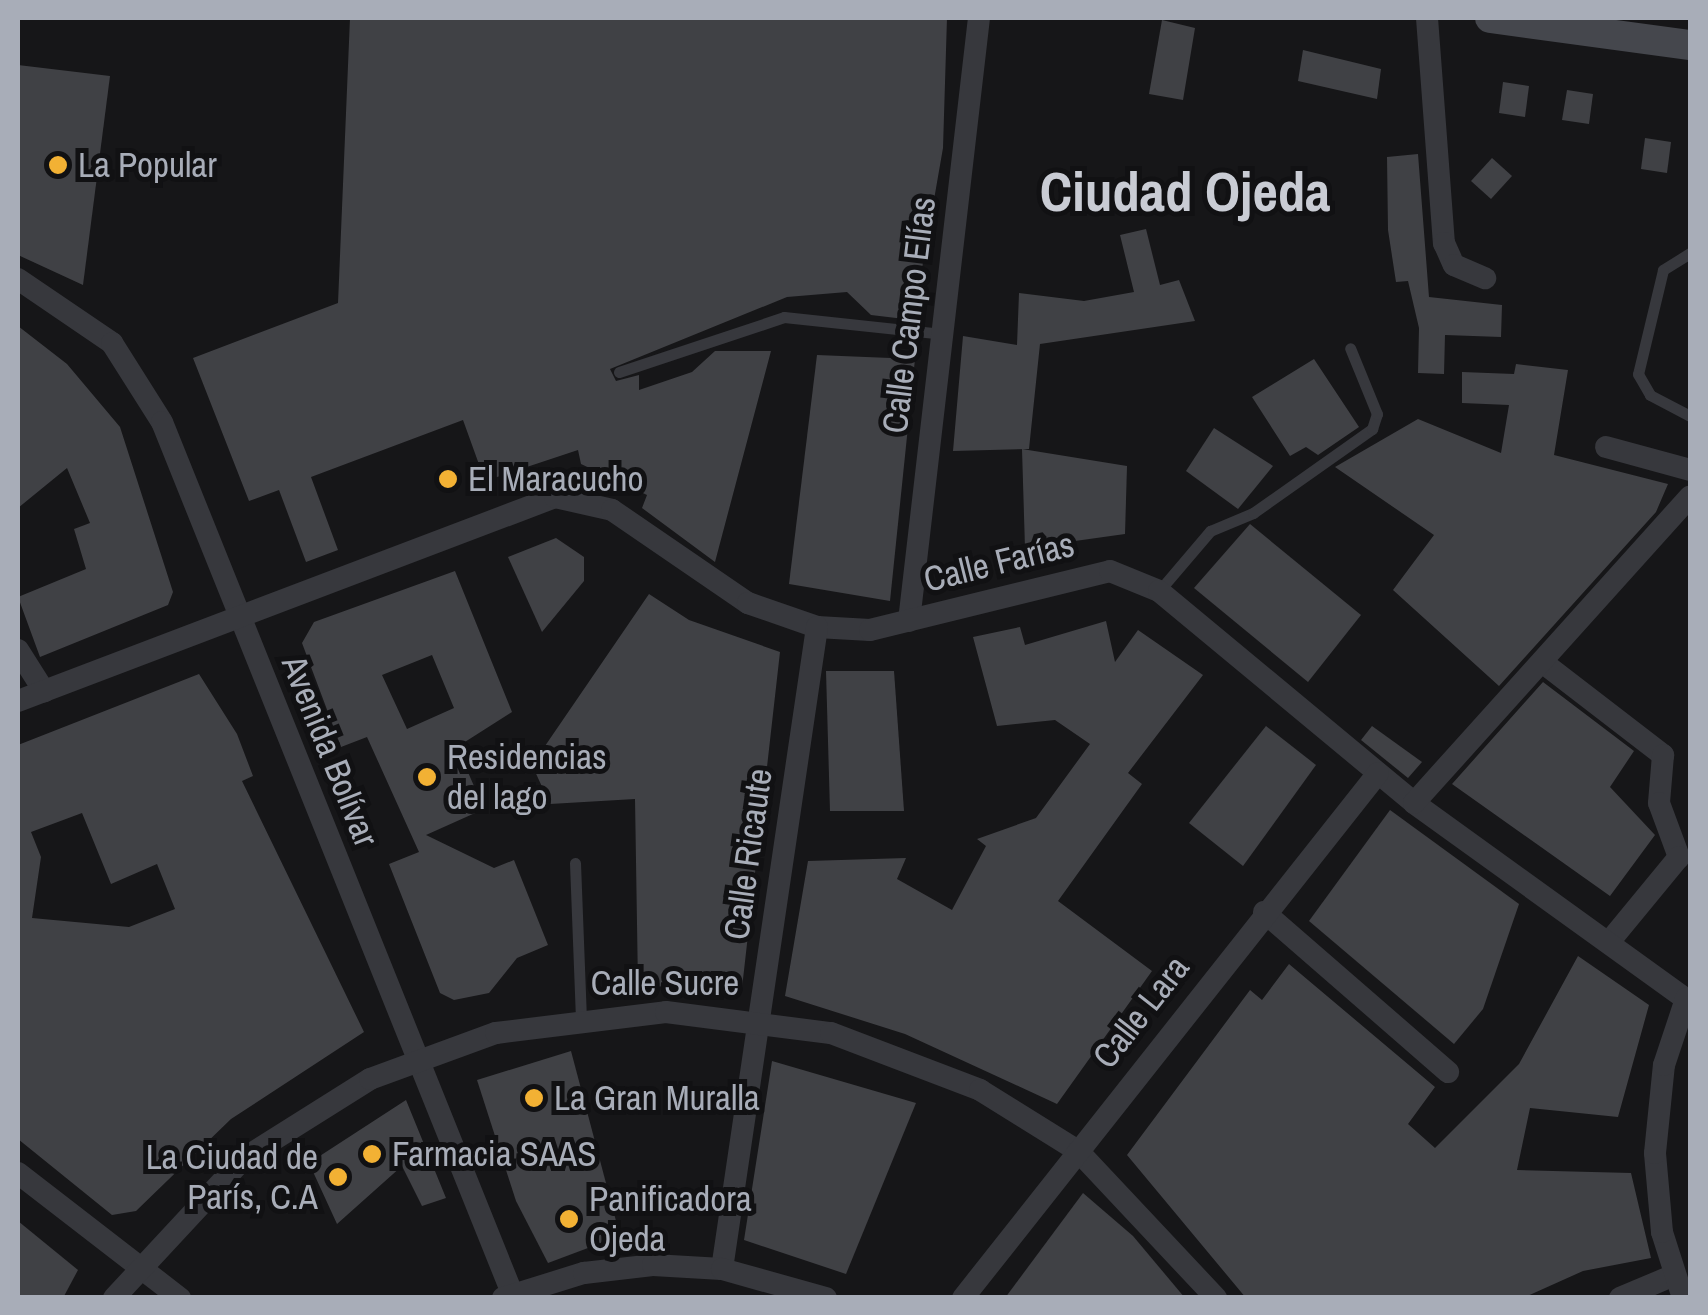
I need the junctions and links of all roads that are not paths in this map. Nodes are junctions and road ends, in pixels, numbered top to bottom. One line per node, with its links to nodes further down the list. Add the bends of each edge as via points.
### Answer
1 (979, 18): 8 (street, Calle Campo Elías)
2 (1427, 18): 6 (street, via 1444,242 1454,265)
3 (1490, 18): 4 (street)
4 (1690, 45)
5 (1690, 253): 11 (lane, via 1662,270 1638,374 1650,395)
6 (1485, 278)
7 (18, 279): 16 (street, Avenida Bolívar, via 85,318 146,390)
8 (942, 334): 10 (lane, via 784,316); 17 (street, Calle Campo Elías)
9 (1350, 348): 15 (lane, via 1377,414 1372,429 1252,513 1210,531)
10 (618, 372)
11 (1690, 416)
12 (1606, 447): 13 (street)
13 (1690, 470)
14 (1690, 497): 20 (street)
15 (1159, 591): 17 (street, Calle Farías, via 1110,571); 23 (street, Calle Farías)
16 (238, 616): 18 (street, Calle Farías, via 555,497 612,510 748,602); 21 (street, Calle Farías); 31 (street, Avenida Bolívar)
17 (908, 621): 18 (street, Calle Farías)
18 (817, 627): 30 (street, Calle Ricaute)
19 (18, 650): 21 (street)
20 (1546, 666): 24 (street); 27 (street, via 1662,755 1660,803 1679,857)
21 (44, 690): 22 (street, Calle Farías)
22 (18, 700)
23 (1378, 773): 24 (street, Calle Farías); 26 (street, Calle Lara)
24 (1414, 803): 27 (street, Calle Farías)
25 (574, 864): 29 (lane)
26 (1264, 912): 32 (street); 33 (street, Calle Lara)
27 (1609, 942): 28 (street, Calle Farías)
28 (1688, 1001): 37 (street, via 1656,1110 1656,1196)
29 (581, 1017): 30 (street, Calle Sucre); 31 (street, Calle Sucre)
30 (759, 1019): 33 (street, Calle Sucre, via 919,1062); 36 (street, Calle Ricaute)
31 (415, 1059): 35 (street, Calle Sucre, via 283,1130 206,1192); 38 (street, Avenida Bolívar)
32 (1448, 1072)
33 (1078, 1151): 42 (street, Calle Lara); 43 (street, Calle Sucre)
34 (18, 1173): 35 (street)
35 (138, 1265): 39 (street, Calle Sucre); 40 (street)
36 (722, 1269): 38 (street, via 618,1268); 41 (street)
37 (1672, 1276): 44 (street); 45 (street)
38 (510, 1296)
39 (114, 1298)
40 (180, 1298)
41 (826, 1298)
42 (963, 1298)
43 (1216, 1298)
44 (1620, 1298)
45 (1683, 1298)

